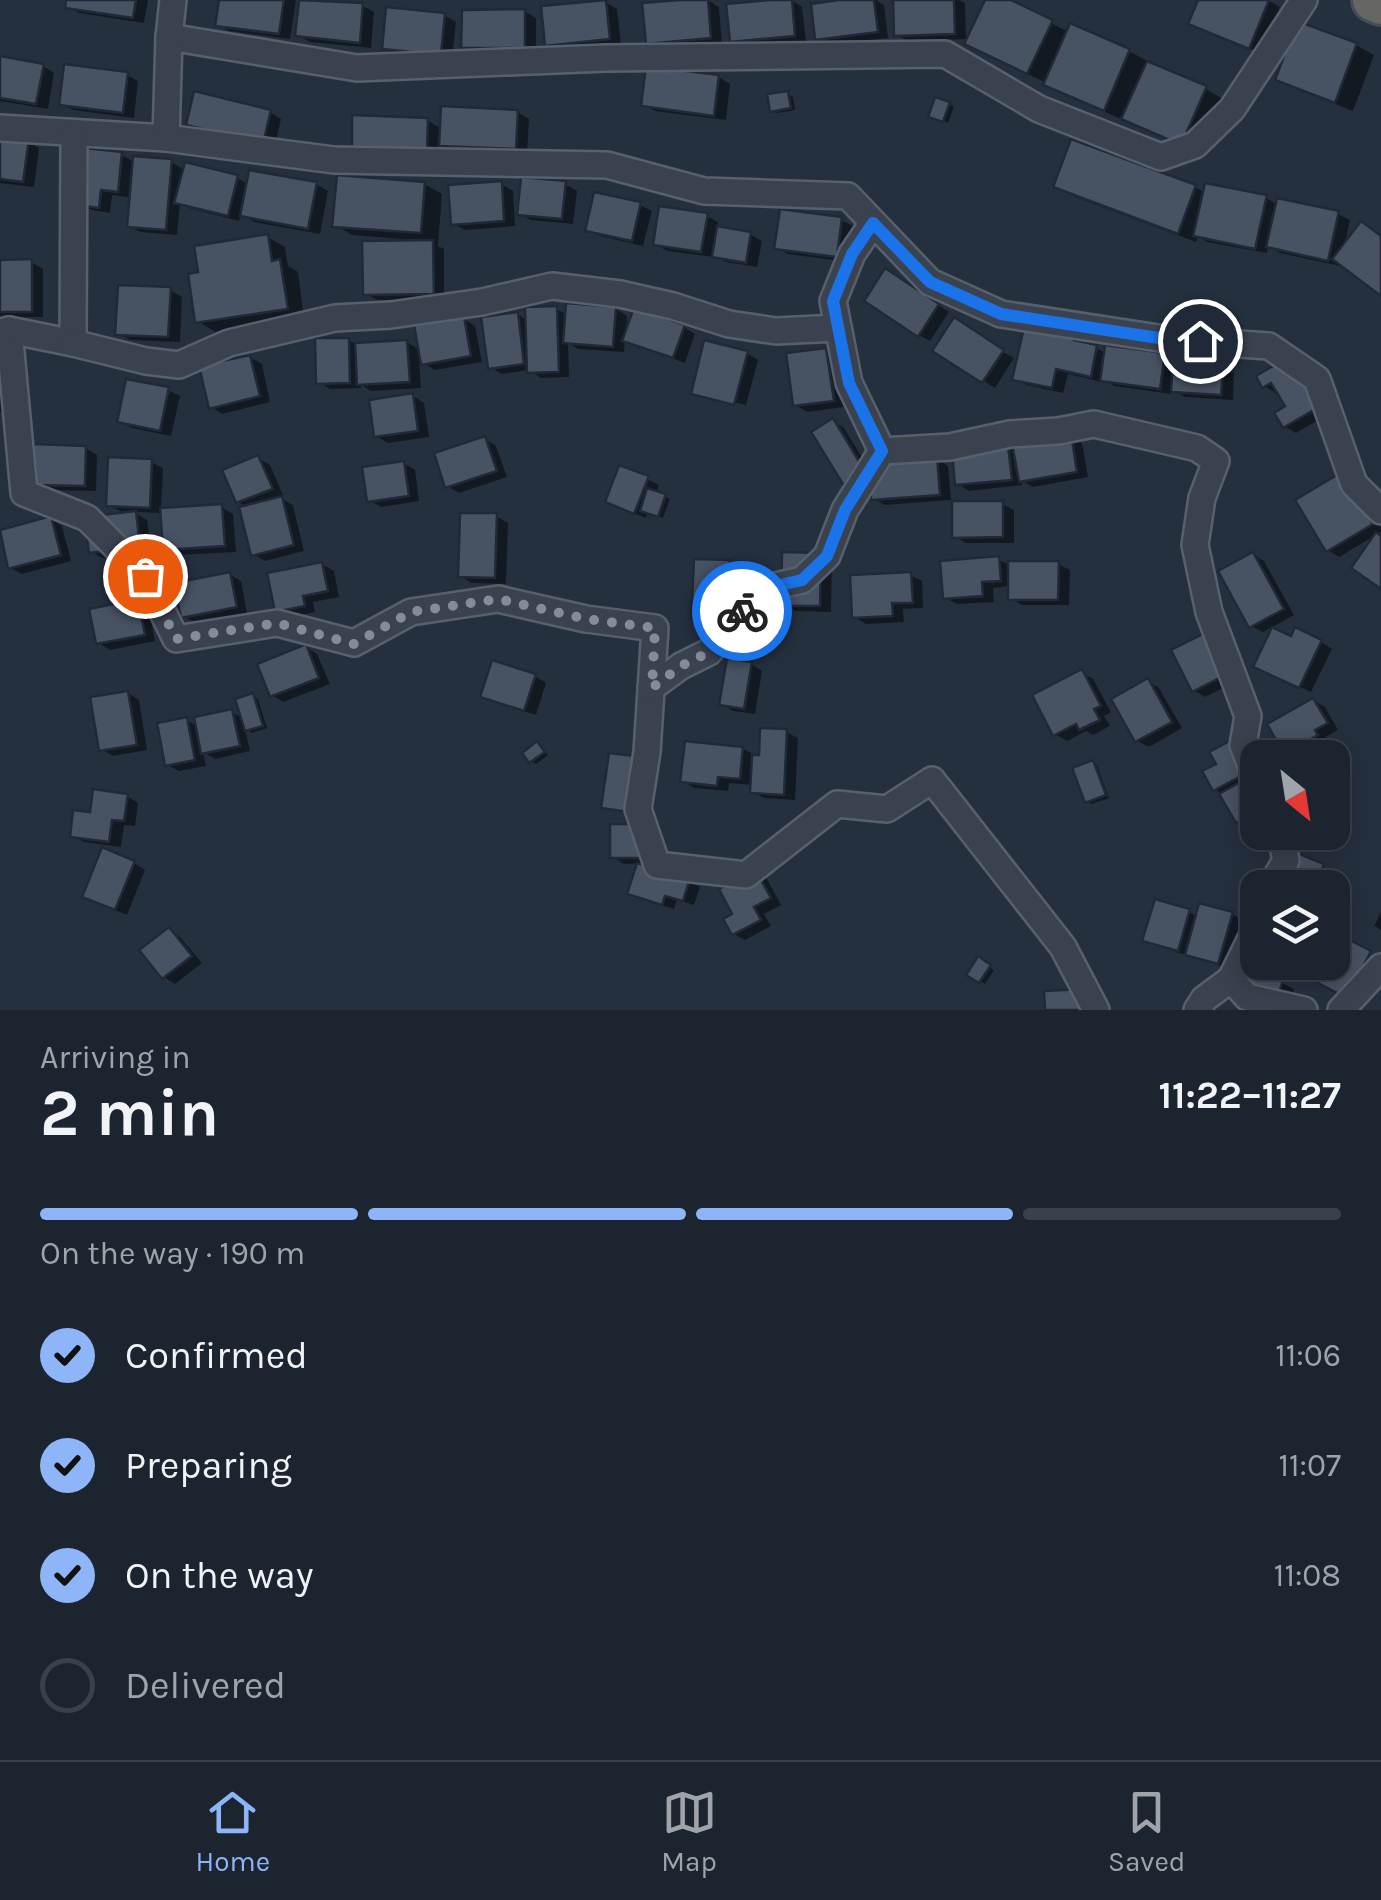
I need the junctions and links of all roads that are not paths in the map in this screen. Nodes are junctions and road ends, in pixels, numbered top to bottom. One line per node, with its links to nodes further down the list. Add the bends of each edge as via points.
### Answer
1 (173, 0): 5 (street)
2 (1304, 0): 5 (street, via 1232,110 1195,145 1161,157 1039,109 945,54 358,68)
3 (1374, 0): 4 (highway)
4 (1381, 3)
5 (169, 36): 8 (street)
6 (0, 128): 7 (street)
7 (74, 134): 8 (street); 12 (street)
8 (166, 138): 9 (street, via 334,160 608,166 704,191 848,196)
9 (873, 223): 10 (street, via 833,301); 14 (street, via 930,282 1001,314 1165,339 1268,346 1317,379 1354,484)
10 (838, 328): 12 (street, via 776,331 620,294 552,286 482,302 335,318 229,344 179,365); 13 (street, via 849,383)
11 (5, 331): 12 (street); 15 (street, via 24,493 87,518 145,576 176,639 277,623 354,644 411,612 498,599 655,628)
12 (73, 342)
13 (882, 451): 15 (street, via 845,510 827,556 802,580 758,590 709,652); 16 (street, via 950,448 1094,424 1196,448 1216,461 1194,545 1209,612 1248,716)
14 (1381, 511)
15 (652, 688): 20 (street, via 638,810 656,865 746,875 838,804 887,809 932,780 1063,947)
16 (1244, 740)
17 (1240, 962): 19 (street)
18 (1381, 966): 23 (street)
19 (1232, 979): 21 (street); 22 (street, via 1247,998)
20 (1096, 1010)
21 (1198, 1010)
22 (1304, 1010)
23 (1341, 1010)

